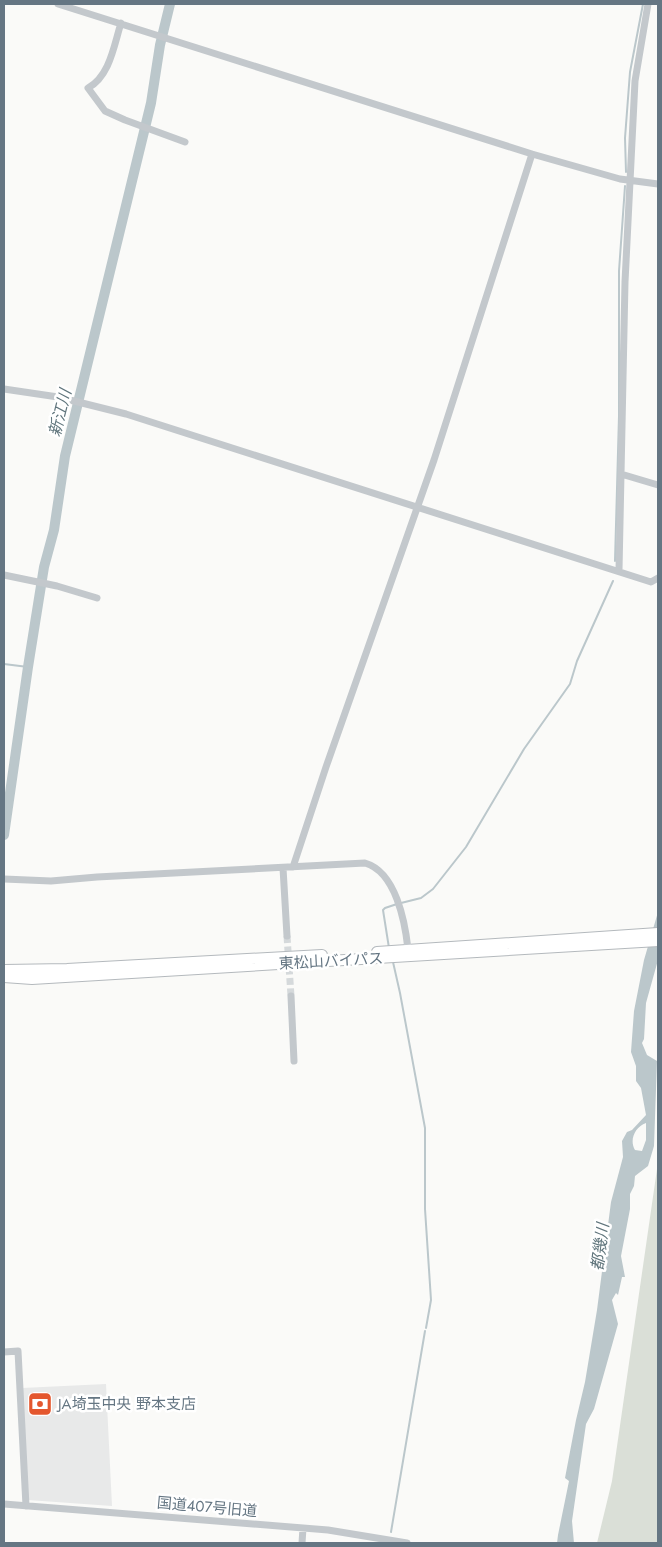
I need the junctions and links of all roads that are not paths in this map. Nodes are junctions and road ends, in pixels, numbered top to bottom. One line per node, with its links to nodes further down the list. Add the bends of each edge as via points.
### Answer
1 (58, 4): 3 (street)
2 (648, 4): 6 (street, via 635,81)
3 (121, 23): 4 (street, via 109,64 88,88 105,111); 5 (street)
4 (185, 142)
5 (532, 154): 6 (street); 11 (street)
6 (630, 180): 7 (street); 9 (street, via 624,282)
7 (658, 184)
8 (4, 389): 11 (street, via 81,402 126,414)
9 (621, 474): 10 (street); 12 (street)
10 (658, 485)
11 (417, 507): 12 (street); 16 (street)
12 (619, 570): 14 (street, via 651,582)
13 (4, 575): 15 (street)
14 (658, 578)
15 (97, 598)
16 (293, 867): 17 (street); 23 (street, via 372,865 386,877 395,895)
17 (283, 868): 18 (street, via 51,881); 20 (street)
18 (6, 879)
19 (658, 933): 22 (highway, 東松山バイパス)
20 (287, 936)
21 (658, 941): 22 (highway, 東松山バイパス)
22 (567, 943): 23 (highway, 東松山バイパス); 25 (highway, 東松山バイパス, via 32,979)
23 (408, 949): 24 (highway, 東松山バイパス, via 67,970)
24 (4, 970)
25 (4, 977)
26 (290, 996): 27 (street)
27 (294, 1060)
28 (4, 1352): 30 (street, via 18,1351)
29 (4, 1504): 30 (street, 国道407号旧道)
30 (26, 1506): 31 (street, 国道407号旧道)
31 (303, 1528): 32 (street); 33 (street, 国道407号旧道)
32 (302, 1543)
33 (403, 1543)

